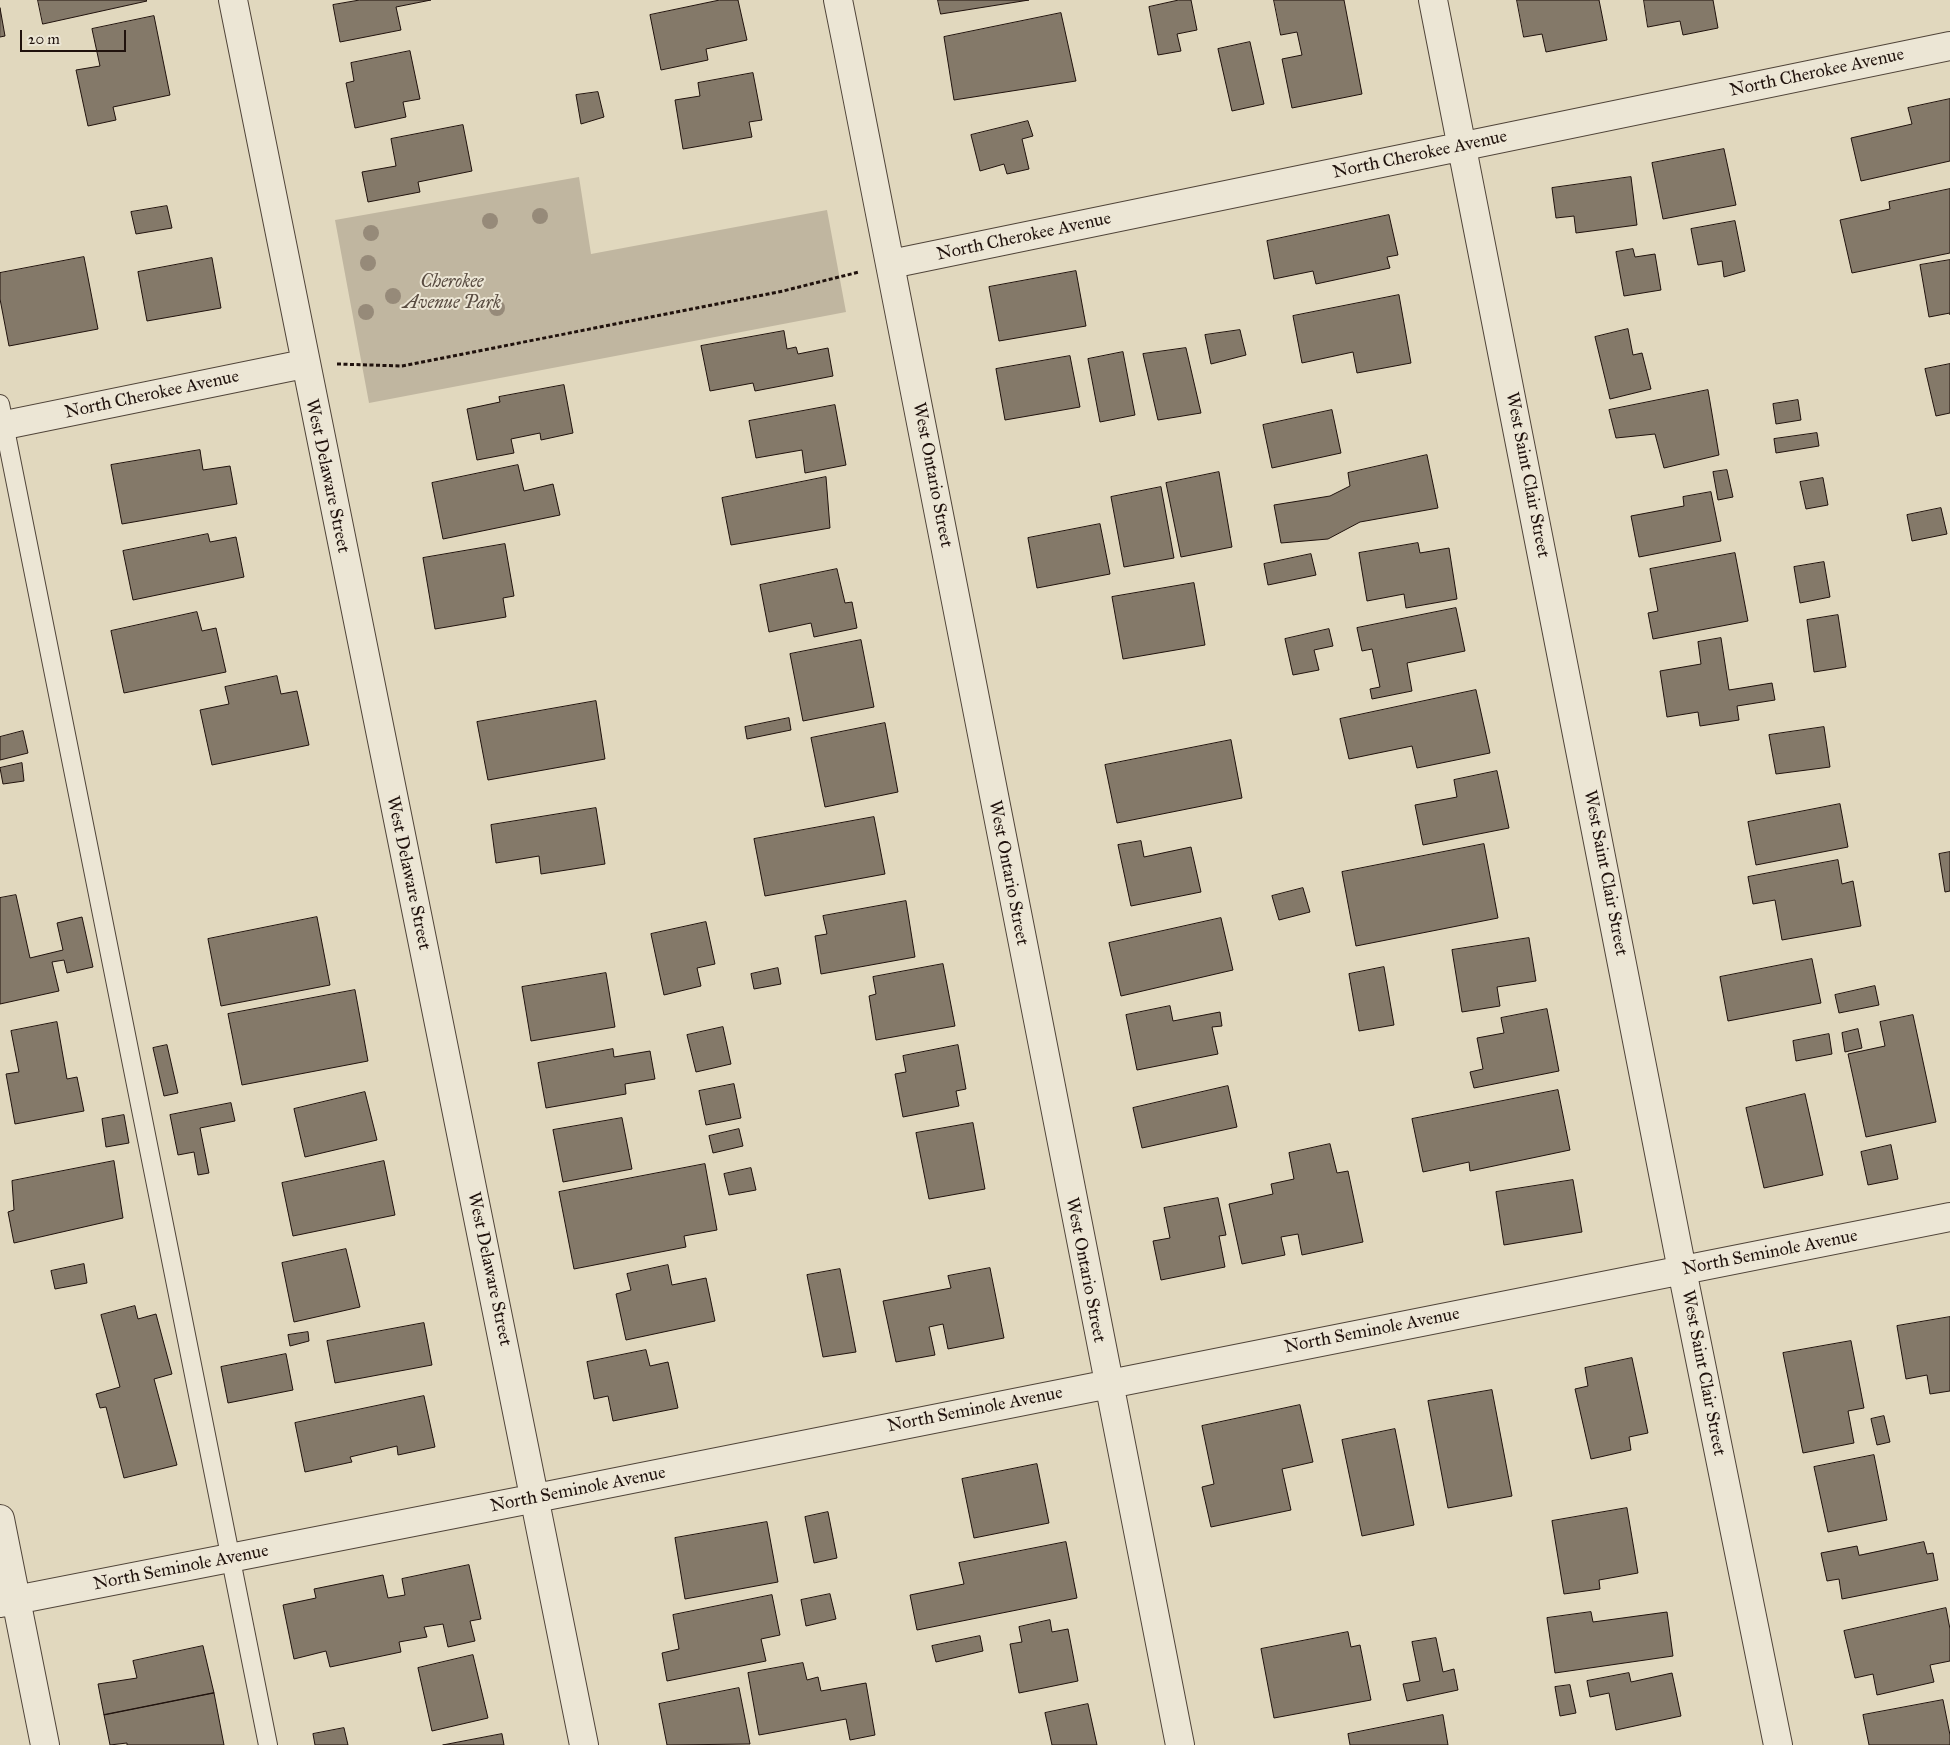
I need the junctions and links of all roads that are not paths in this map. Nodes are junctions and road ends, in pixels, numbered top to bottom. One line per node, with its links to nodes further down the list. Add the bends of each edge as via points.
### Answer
1 (233, 0): 7 (street, West Delaware Street)
2 (838, 0): 6 (street, West Ontario Street)
3 (1433, 0): 5 (street, West Saint Clair Street)
4 (1950, 46): 5 (street, North Cherokee Avenue)
5 (1463, 146): 6 (street, North Cherokee Avenue); 10 (street, West Saint Clair Street)
6 (891, 264): 11 (street, West Ontario Street)
7 (304, 364): 8 (street, North Cherokee Avenue); 12 (street, West Delaware Street)
8 (1, 419): 14 (lane)
9 (1950, 1217): 10 (street, North Seminole Avenue)
10 (1682, 1270): 11 (street, North Seminole Avenue); 20 (street, West Saint Clair Street)
11 (1107, 1384): 12 (street, North Seminole Avenue); 19 (street, West Ontario Street)
12 (536, 1498): 14 (street, North Seminole Avenue); 18 (street, West Delaware Street)
13 (0, 1519): 15 (street)
14 (230, 1558): 15 (street, North Seminole Avenue); 17 (lane)
15 (8, 1602): 16 (street)
16 (45, 1745)
17 (268, 1745)
18 (584, 1745)
19 (1180, 1745)
20 (1778, 1745)

